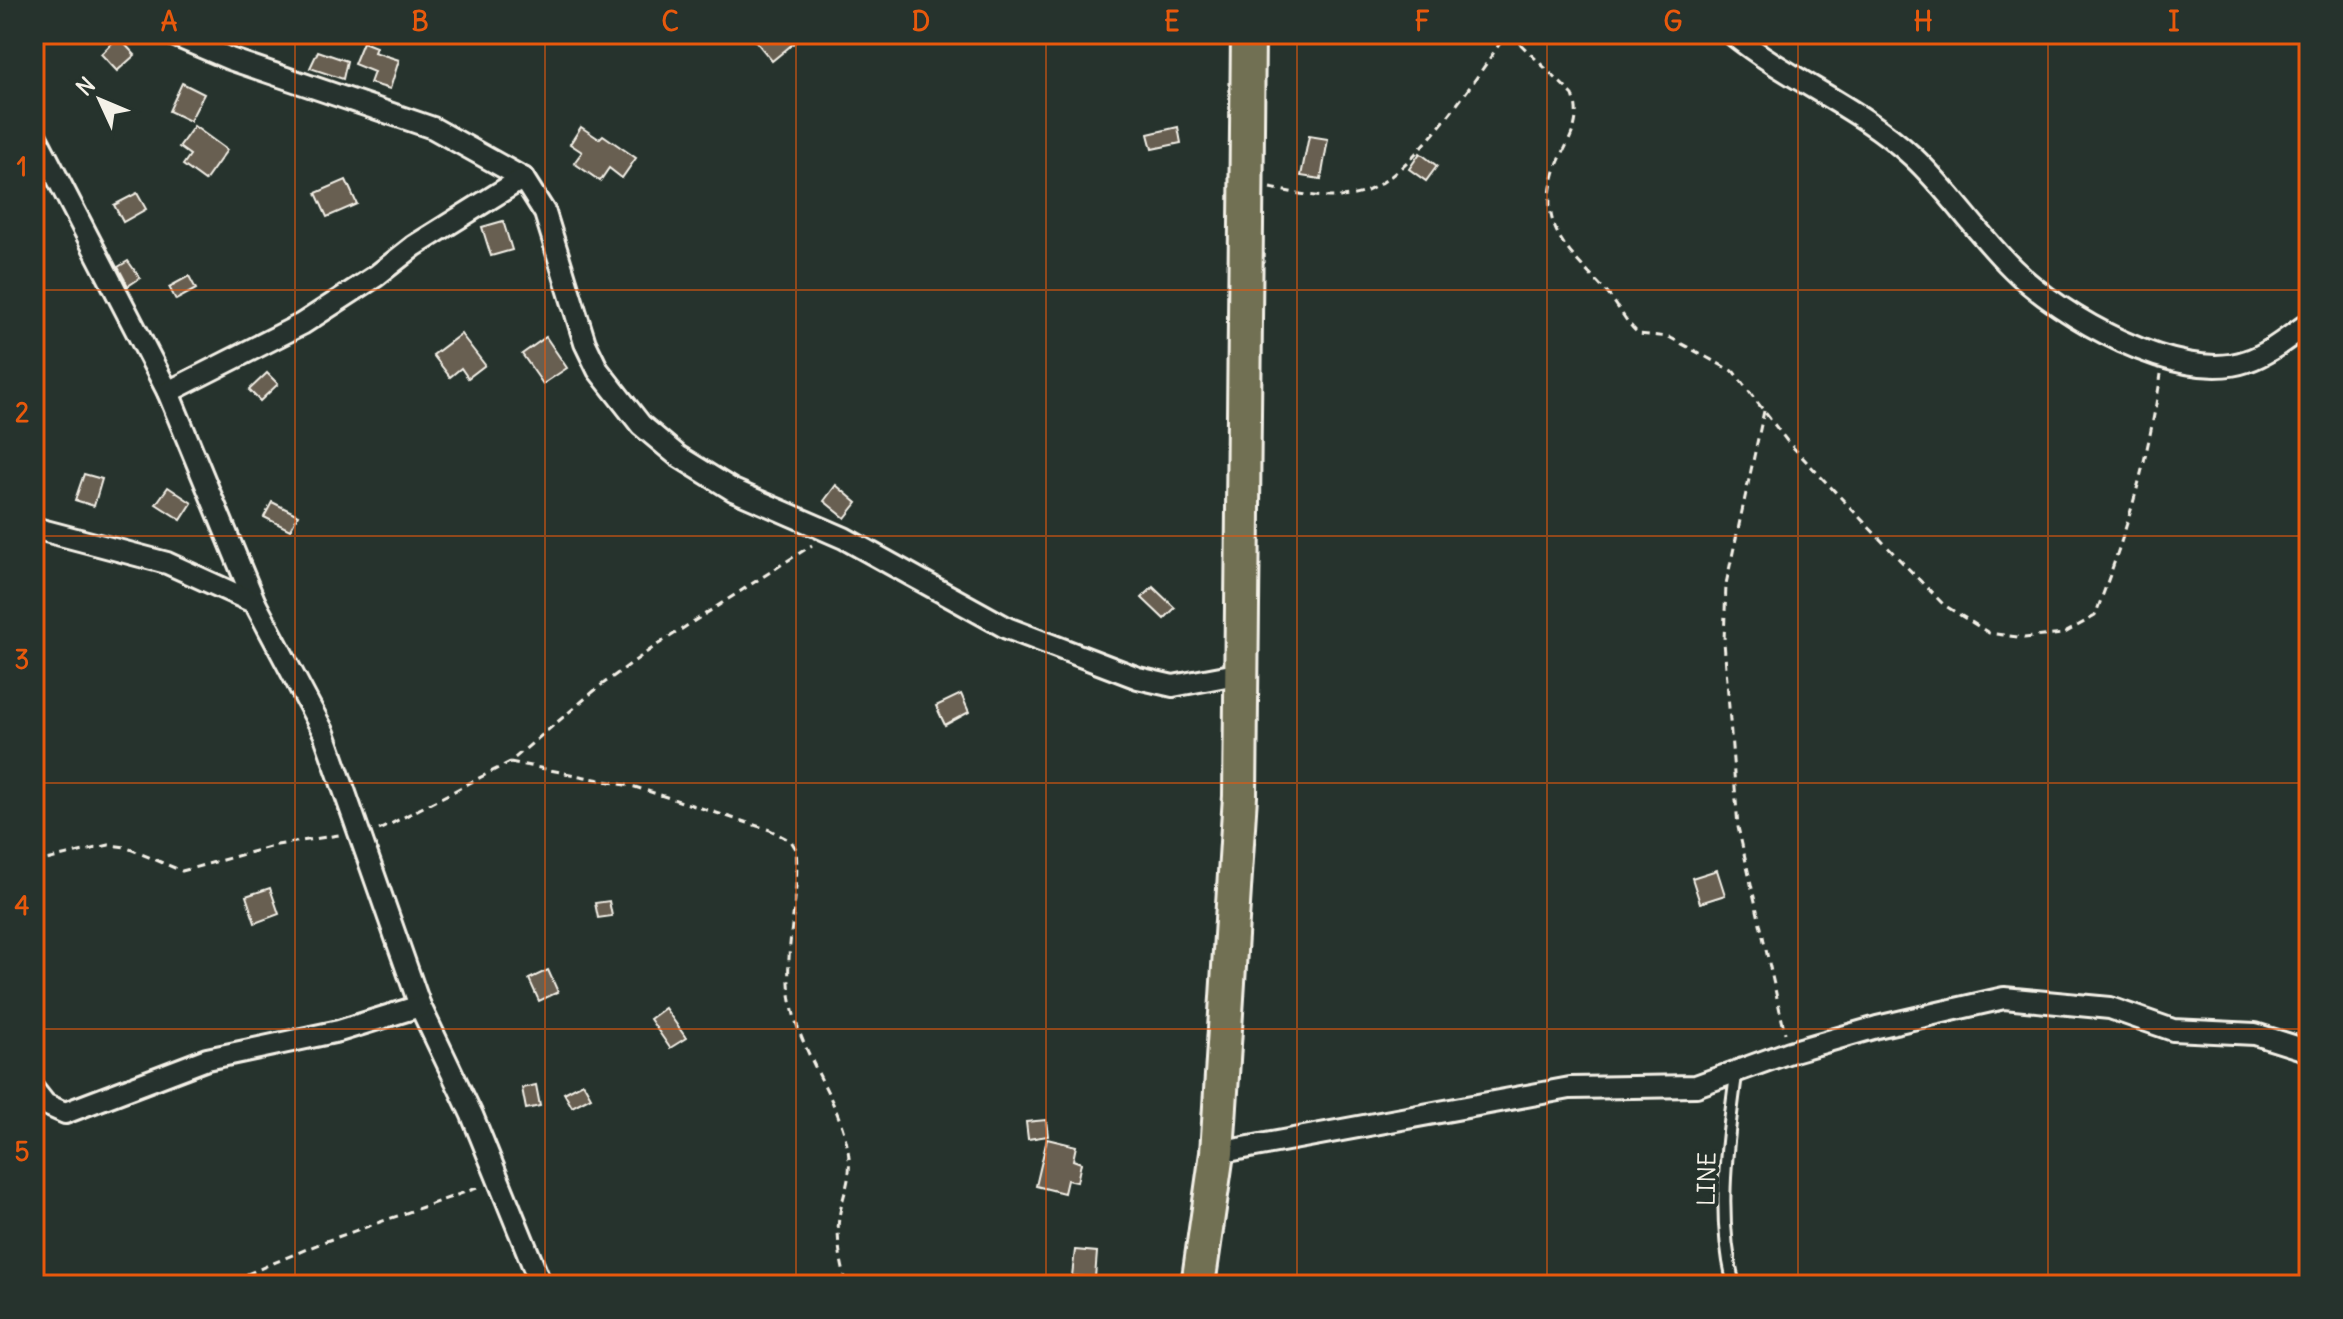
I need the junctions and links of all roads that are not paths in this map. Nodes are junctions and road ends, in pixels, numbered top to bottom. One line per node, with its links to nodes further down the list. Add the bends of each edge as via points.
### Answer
1 (171, 34): 5 (street, via 433,128)
2 (1248, 34): 10 (main road)
3 (1732, 34): 6 (street, via 1914,157 2015,271 2073,313 2163,358 2220,366 2248,361)
4 (34, 133): 7 (street)
5 (523, 178): 7 (street, via 302,324); 10 (street, via 545,213 598,370 641,425 678,456 733,490 832,533 1007,628 1173,686)
6 (2309, 323)
7 (168, 392): 9 (street)
8 (34, 528): 9 (street, via 167,563)
9 (255, 603): 11 (street, via 324,733)
10 (1242, 673): 15 (main road, via 1232,953)
11 (420, 1006): 14 (street, via 339,1031 207,1059 73,1111); 16 (street, via 472,1115)
12 (2309, 1051): 13 (street, via 2255,1034 2173,1030 2110,1008 2004,998 1790,1052)
13 (1736, 1075): 15 (street, via 1696,1086 1570,1088); 18 (lane, LINE, via 1723,1174)
14 (38, 1103)
15 (1217, 1153): 17 (main road)
16 (541, 1285)
17 (1198, 1285)
18 (1734, 1285)

